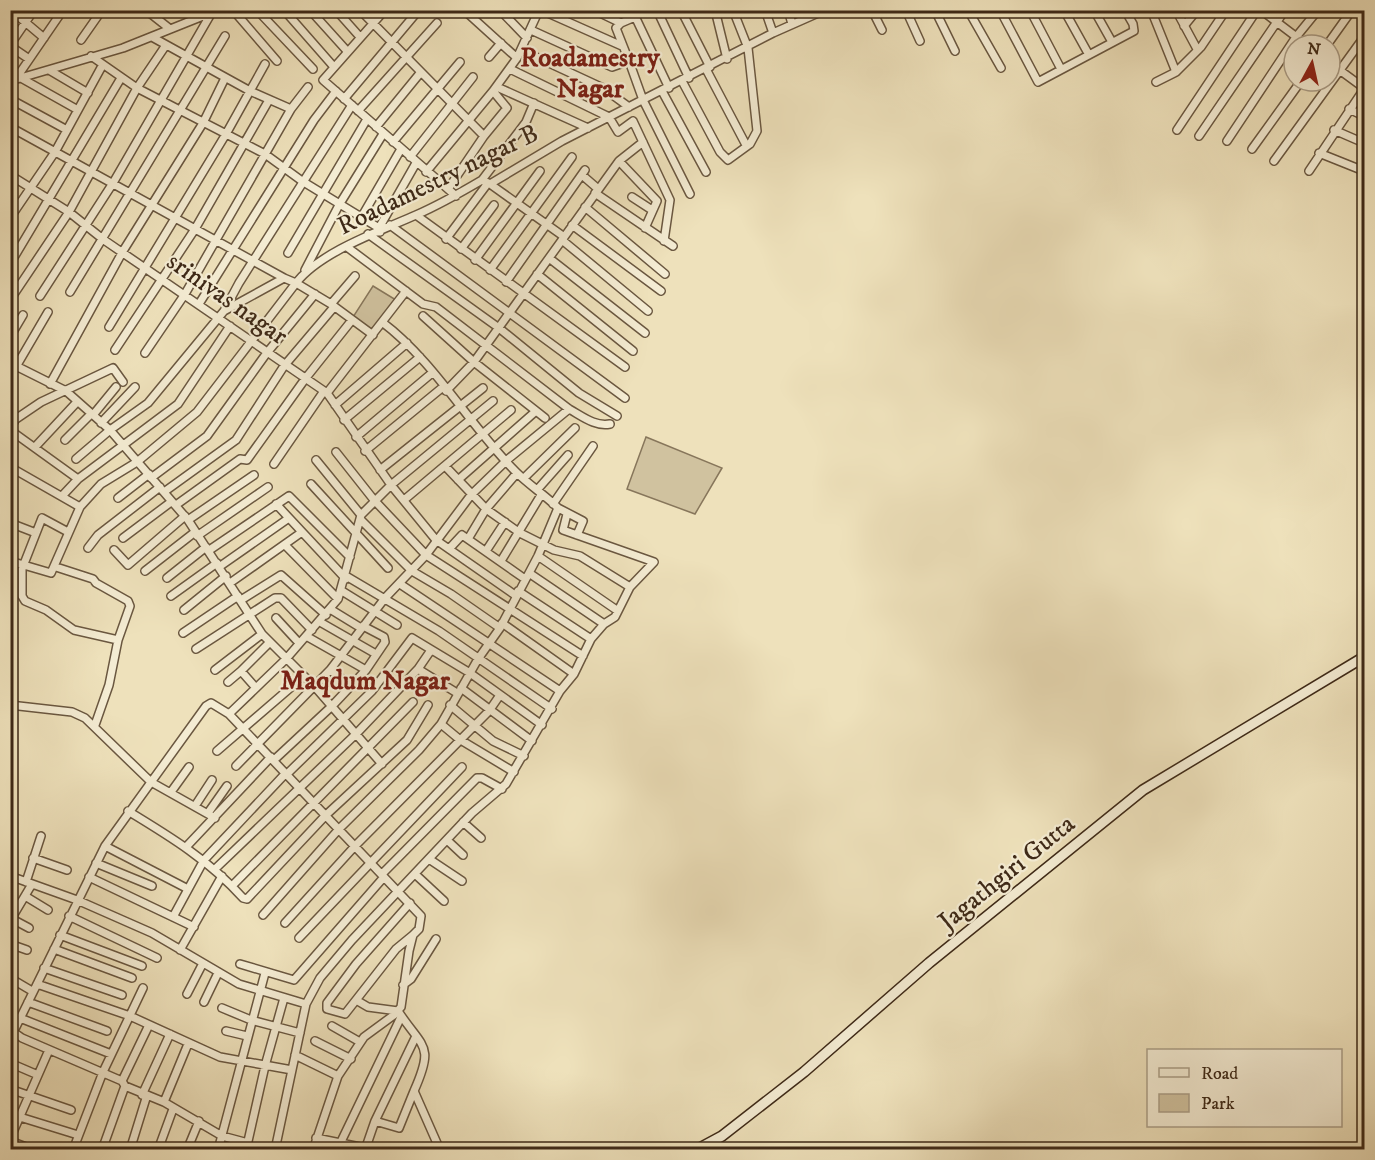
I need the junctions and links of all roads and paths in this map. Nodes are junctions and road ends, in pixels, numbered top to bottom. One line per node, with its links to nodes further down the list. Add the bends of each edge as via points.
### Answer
1 (34, 10): 46 (street)
2 (63, 10): 62 (street)
3 (102, 10): 65 (street)
4 (146, 10): 52 (street)
5 (233, 10): 87 (street)
6 (257, 10): 97 (street)
7 (284, 10): 93 (street)
8 (310, 10): 76 (street)
9 (336, 10): 61 (street)
10 (360, 10): 49 (street)
11 (385, 10): 49 (street)
12 (464, 10): 69 (street)
13 (500, 10): 63 (street)
14 (594, 10): 48 (street)
15 (657, 10): 107 (street)
16 (715, 10): 86 (street)
17 (733, 10): 74 (street)
18 (765, 10): 55 (street)
19 (788, 10): 50 (street)
20 (825, 10): 44 (street, Roadamestry nagar B)
21 (872, 10): 54 (street)
22 (906, 10): 67 (street)
23 (935, 10): 77 (street)
24 (968, 10): 95 (street)
25 (1000, 10): 99 (street, via 1038,82)
26 (1030, 10): 99 (street)
27 (1064, 10): 79 (street)
28 (1094, 10): 68 (street)
29 (1125, 10): 68 (street, via 1134,31)
30 (1151, 10): 102 (street)
31 (1176, 10): 51 (street)
32 (1197, 10): 51 (street)
33 (1226, 10): 73 (street)
34 (1259, 10): 45 (street); 144 (street)
35 (1285, 10): 45 (street)
36 (1318, 10): 57 (street)
37 (1352, 10): 58 (street)
38 (11, 11): 46 (street)
39 (215, 11): 52 (street); 78 (street)
40 (418, 11): 66 (street)
41 (537, 12): 53 (street); 72 (street)
42 (685, 12): 94 (street)
43 (634, 14): 48 (street); 115 (street)
44 (812, 14): 50 (street, Roadamestry nagar B)
45 (1276, 21): 56 (street); 149 (street)
46 (26, 22): 62 (street); 70 (street)
47 (437, 22): 81 (street)
48 (621, 23): 72 (street, via 616,28)
49 (373, 24): 61 (street); 66 (street)
50 (792, 24): 55 (street, Roadamestry nagar B)
51 (1184, 26): 73 (street, via 1194,48)
52 (170, 29): 60 (street)
53 (531, 30): 63 (street); 88 (street, via 607,66)
54 (882, 30)
55 (773, 33): 74 (street, Roadamestry nagar B)
56 (1291, 33)
57 (1299, 33)
58 (1336, 33)
59 (225, 36): 92 (street)
60 (152, 37): 71 (street); 80 (street)
61 (360, 37): 76 (street)
62 (44, 38): 83 (street)
63 (527, 38): 75 (street)
64 (1365, 38): 96 (street)
65 (81, 40)
66 (390, 41): 81 (street); 123 (street)
67 (920, 41)
68 (1112, 42): 79 (street)
69 (501, 44): 82 (street); 84 (street)
70 (10, 45): 83 (street)
71 (166, 45): 78 (street); 111 (street)
72 (622, 46): 88 (street)
73 (1201, 47): 102 (street)
74 (748, 48): 86 (street, Roadamestry nagar B); 155 (street, via 757,131)
75 (521, 50): 84 (street); 129 (street, via 603,88)
76 (347, 51): 93 (street)
77 (955, 51)
78 (186, 55): 92 (street); 121 (street)
79 (1089, 55): 99 (street)
80 (91, 57): 91 (street); 100 (street)
81 (406, 57): 101 (street); 134 (street)
82 (489, 57)
83 (29, 58): 108 (street)
84 (517, 58): 98 (street)
85 (1282, 58): 150 (street)
86 (727, 59): 94 (street, Roadamestry nagar B)
87 (277, 61)
88 (629, 61): 125 (street)
89 (460, 62): 113 (street)
90 (265, 64): 116 (street)
91 (102, 66): 105 (street); 118 (street)
92 (208, 67): 106 (street); 133 (street)
93 (333, 67): 117 (street, via 323,80)
94 (708, 68): 107 (street, Roadamestry nagar B); 155 (street)
95 (1001, 68)
96 (1342, 68)
97 (313, 69)
98 (510, 69): 114 (street); 136 (street)
99 (1061, 69)
100 (49, 70): 108 (street); 118 (street)
101 (421, 72): 113 (street); 140 (street)
102 (1176, 72): 109 (street)
103 (1342, 72): 112 (street)
104 (473, 77): 126 (street)
105 (121, 78): 111 (street); 163 (street)
106 (225, 78): 116 (street); 139 (street)
107 (686, 79): 115 (street, Roadamestry nagar B); 155 (street, via 720,152 729,160)
108 (15, 80): 131 (street)
109 (1156, 82)
110 (308, 87): 130 (street)
111 (137, 88): 121 (street); 168 (street)
112 (1365, 88): 132 (street)
113 (437, 89): 126 (street); 151 (street)
114 (495, 89): 127 (street); 138 (street); 148 (street, via 507,108)
115 (665, 89): 125 (street, Roadamestry nagar B); 173 (street)
116 (250, 91): 124 (street); 146 (street)
117 (336, 92): 123 (street); 167 (street)
118 (88, 93): 131 (street)
119 (1292, 93): 157 (street)
120 (1324, 93): 165 (street)
121 (160, 98): 133 (street); 177 (street)
122 (10, 99): 143 (street)
123 (344, 99): 128 (street)
124 (269, 100): 130 (street); 154 (street)
125 (643, 100): 129 (street, Roadamestry nagar B); 183 (street)
126 (452, 103): 138 (street); 161 (street)
127 (534, 103): 142 (street); 176 (street, via 526,122)
128 (352, 105): 134 (street); 175 (street)
129 (629, 107): 136 (street, Roadamestry nagar B)
130 (291, 109): 160 (street)
131 (78, 110): 143 (street)
132 (1349, 110): 135 (street); 145 (street)
133 (180, 111): 139 (street); 181 (street)
134 (358, 111): 137 (street)
135 (1365, 116)
136 (609, 117): 142 (street, Roadamestry nagar B); 152 (street, via 618,132 633,121)
137 (367, 120): 140 (street); 182 (street)
138 (468, 120): 148 (street); 172 (street)
139 (203, 123): 146 (street); 188 (street)
140 (376, 127): 147 (street)
141 (10, 128): 158 (street)
142 (588, 128): 176 (street, Roadamestry nagar B)
143 (67, 130): 158 (street)
144 (1177, 130)
145 (1334, 130): 153 (street); 159 (street)
146 (226, 134): 154 (street); 196 (street)
147 (383, 134): 151 (street); 189 (street)
148 (484, 136): 179 (street)
149 (1199, 136)
150 (1227, 141)
151 (393, 142): 156 (street)
152 (643, 142): 164 (street); 211 (street, via 670,200)
153 (1365, 143)
154 (246, 144): 160 (street); 204 (street)
155 (746, 145)
156 (401, 149): 161 (street); 198 (street)
157 (1252, 149)
158 (55, 152): 163 (street); 178 (street)
159 (1319, 153): 170 (street); 171 (street)
160 (265, 154): 167 (street); 210 (street)
161 (410, 157): 166 (street)
162 (572, 157): 194 (street)
163 (74, 161): 168 (street); 186 (street)
164 (619, 161): 180 (street); 192 (street, via 657,201)
165 (1274, 161)
166 (416, 163): 172 (street); 205 (street)
167 (283, 169): 175 (street); 214 (street)
168 (90, 171): 177 (street); 193 (street)
169 (540, 171): 187 (street)
170 (1309, 171)
171 (1365, 171)
172 (426, 172): 179 (street)
173 (706, 172)
174 (10, 175): 178 (street, srinivas nagar)
175 (302, 181): 182 (street); 220 (street)
176 (486, 182): 184 (street, Roadamestry nagar B); 187 (street); 208 (street)
177 (113, 183): 181 (street); 199 (street)
178 (29, 187): 186 (street, srinivas nagar); 197 (street)
179 (448, 189): 184 (street)
180 (596, 191): 191 (street); 201 (street, via 584,172); 203 (street)
181 (129, 192): 188 (street); 209 (street)
182 (324, 195): 189 (street); 217 (street)
183 (690, 195)
184 (456, 196): 195 (street, Roadamestry nagar B)
185 (632, 197): 192 (street)
186 (50, 200): 193 (street, srinivas nagar); 221 (street)
187 (518, 203): 194 (street); 219 (street)
188 (152, 205): 196 (street); 216 (street)
189 (339, 205): 198 (street); 224 (street)
190 (494, 205): 215 (street)
191 (585, 207): 202 (street); 226 (street)
192 (652, 210): 203 (street)
193 (69, 212): 199 (street, srinivas nagar); 239 (street)
194 (531, 214): 201 (street); 223 (street)
195 (416, 215): 200 (street, Roadamestry nagar B); 208 (street)
196 (177, 217): 204 (street); 222 (street)
197 (10, 218)
198 (361, 218): 205 (street)
199 (85, 225): 209 (street, srinivas nagar); 238 (street)
200 (390, 225): 205 (street, Roadamestry nagar B); 245 (street)
201 (548, 225): 207 (street); 230 (street)
202 (572, 225): 207 (street); 233 (street)
203 (645, 228): 211 (street)
204 (195, 229): 210 (street); 229 (street)
205 (380, 230): 206 (street, Roadamestry nagar B)
206 (368, 234): 213 (street, Roadamestry nagar B); 253 (street)
207 (562, 238): 218 (street); 243 (street)
208 (446, 239): 215 (street)
209 (104, 240): 216 (street, srinivas nagar); 234 (street)
210 (215, 240): 214 (street); 235 (street)
211 (664, 241): 212 (street)
212 (674, 246)
213 (347, 247): 224 (street, Roadamestry nagar B); 232 (street)
214 (232, 249): 220 (street); 240 (street)
215 (460, 249): 219 (street)
216 (123, 251): 222 (street, srinivas nagar); 273 (street)
217 (288, 253)
218 (549, 258): 225 (street); 254 (street)
219 (475, 260): 223 (street)
220 (252, 261): 228 (street); 242 (street)
221 (10, 264)
222 (144, 267): 229 (street, srinivas nagar); 252 (street)
223 (490, 270): 230 (street)
224 (304, 273): 231 (street, Roadamestry nagar B)
225 (537, 274): 237 (street); 261 (street)
226 (664, 274)
227 (355, 276): 241 (street)
228 (284, 278): 231 (street); 242 (street)
229 (163, 279): 235 (street, srinivas nagar); 260 (street)
230 (506, 282): 237 (street)
231 (296, 283): 236 (street); 257 (street, Roadamestry nagar B)
232 (406, 291): 250 (street); 259 (street, via 423,304 436,307)
233 (661, 291)
234 (70, 292)
235 (184, 294): 240 (street, srinivas nagar); 262 (street)
236 (315, 294): 241 (street); 263 (street)
237 (524, 294): 245 (street); 268 (street)
238 (40, 296)
239 (10, 300)
240 (199, 304): 248 (street, srinivas nagar)
241 (333, 305): 249 (street); 267 (street)
242 (224, 311): 248 (street)
243 (648, 311)
244 (48, 312): 266 (street)
245 (511, 313): 253 (street); 280 (street)
246 (23, 315): 256 (street)
247 (423, 316): 265 (street)
248 (218, 317): 251 (street, srinivas nagar); 297 (street, via 148,404)
249 (352, 320): 255 (street); 271 (street)
250 (382, 322): 255 (street); 258 (street)
251 (230, 326): 257 (street, srinivas nagar); 301 (street, via 178,404)
252 (109, 327)
253 (499, 328): 259 (street); 289 (street, via 579,393)
254 (645, 333)
255 (373, 335): 279 (street)
256 (10, 337)
257 (250, 341): 263 (street, srinivas nagar); 311 (street, Roadamestry nagar B, via 197,412)
258 (407, 343): 264 (street); 283 (street)
259 (487, 345): 265 (street); 285 (street)
260 (115, 350)
261 (633, 351)
262 (145, 353)
263 (267, 354): 267 (street, srinivas nagar); 318 (street, via 207,436)
264 (420, 357): 269 (street); 291 (street)
265 (474, 362): 277 (street); 287 (street)
266 (13, 365): 270 (street); 273 (street)
267 (285, 366): 271 (street, srinivas nagar); 325 (street, via 236,440)
268 (625, 367)
269 (432, 373): 277 (street); 299 (street)
270 (10, 376)
271 (304, 379): 279 (street, srinivas nagar); 332 (street, via 247,460 240,459)
272 (123, 382): 278 (street, via 113,368)
273 (50, 384): 278 (street)
274 (116, 387): 288 (street)
275 (135, 387): 294 (street)
276 (483, 388): 284 (street)
277 (445, 389): 284 (street); 305 (street)
278 (66, 391): 282 (street); 293 (street, via 41,402)
279 (326, 392): 283 (street, srinivas nagar); 312 (street)
280 (625, 398)
281 (493, 401): 292 (street)
282 (77, 402): 288 (street); 303 (street)
283 (335, 405): 291 (street, srinivas nagar)
284 (459, 406): 292 (street); 315 (street)
285 (569, 409): 295 (street, via 588,420); 310 (street)
286 (511, 410): 298 (street)
287 (536, 411): 290 (street); 304 (street)
288 (92, 414): 294 (street); 300 (street)
289 (617, 416)
290 (545, 418)
291 (344, 420): 299 (street, srinivas nagar)
292 (471, 420): 298 (street); 323 (street)
293 (13, 422): 303 (street, via 10,430)
294 (101, 423): 297 (street)
295 (610, 424)
296 (575, 428): 320 (street)
297 (110, 430): 301 (street); 308 (street)
298 (483, 434): 304 (street); 313 (street)
299 (356, 437): 305 (street, srinivas nagar)
300 (65, 440)
301 (124, 445): 311 (street); 319 (street)
302 (593, 446): 334 (street)
303 (35, 447): 319 (street)
304 (495, 447): 310 (street); 321 (street)
305 (365, 451): 315 (street, srinivas nagar)
306 (336, 452): 330 (street)
307 (568, 455): 326 (street)
308 (76, 459)
309 (316, 460): 338 (street)
310 (507, 460): 316 (street); 327 (street)
311 (137, 462): 318 (street); 335 (street, Roadamestry nagar B, via 101,484)
312 (274, 464)
313 (445, 466): 321 (street); 331 (street)
314 (10, 467): 328 (street)
315 (380, 470): 323 (street, srinivas nagar)
316 (517, 473): 320 (street); 336 (street)
317 (254, 474): 339 (street)
318 (150, 476): 325 (street); 329 (street)
319 (78, 478): 328 (street)
320 (524, 478): 326 (street)
321 (458, 480): 327 (street)
322 (311, 484): 348 (street)
323 (391, 485): 330 (street); 331 (street, srinivas nagar)
324 (268, 488): 347 (street)
325 (162, 489): 332 (street); 356 (street, via 98,535)
326 (539, 493): 334 (street); 346 (street)
327 (471, 495): 336 (street); 353 (street)
328 (62, 496): 335 (street)
329 (118, 498)
330 (374, 500): 338 (street); 361 (street)
331 (404, 500): 353 (street, srinivas nagar)
332 (174, 504): 339 (street); 351 (street)
333 (276, 504): 340 (street); 357 (street); 363 (street, via 293,497)
334 (555, 506): 337 (street); 355 (street)
335 (80, 507): 343 (street, Roadamestry nagar B)
336 (486, 509): 341 (street); 352 (street)
337 (567, 514): 350 (street, via 583,521); 350 (street, via 561,529)
338 (360, 517): 348 (street); 371 (street)
339 (186, 518): 347 (street); 359 (street, via 128,565)
340 (289, 518): 344 (street); 367 (street)
341 (505, 522): 346 (street); 360 (street)
342 (13, 524): 345 (street); 349 (street)
343 (68, 532): 345 (street, via 44,518); 368 (street, Roadamestry nagar B)
344 (303, 532): 354 (street); 374 (street)
345 (36, 533): 366 (street)
346 (520, 533): 355 (street); 365 (street)
347 (196, 534): 357 (street); 370 (street)
348 (355, 534): 363 (street); 369 (street)
349 (10, 535)
350 (577, 535): 377 (street, via 654,562)
351 (123, 538)
352 (468, 539): 358 (street, via 461,536); 360 (street)
353 (436, 540): 358 (street, srinivas nagar); 361 (street)
354 (285, 544): 375 (street); 383 (street)
355 (542, 544): 362 (street); 377 (street, via 580,556)
356 (88, 548)
357 (207, 549): 367 (street); 373 (street)
358 (449, 549): 379 (street, srinivas nagar)
359 (114, 550)
360 (486, 551): 365 (street)
361 (426, 555): 371 (street); 384 (street)
362 (538, 556): 372 (street); 386 (street)
363 (350, 557): 374 (street)
364 (10, 561): 366 (street)
365 (501, 561): 372 (street)
366 (23, 564): 368 (street, via 51,573); 401 (street, via 25,601 75,630)
367 (218, 565): 375 (street); 380 (street)
368 (56, 567): 401 (street, via 93,579 128,601 130,606)
369 (388, 568)
370 (145, 571)
371 (412, 571): 376 (street); 394 (street)
372 (527, 576): 379 (street); 392 (street)
373 (167, 578)
374 (346, 578): 378 (street); 382 (street)
375 (228, 579): 381 (street); 385 (street)
376 (400, 584): 382 (street); 405 (street)
377 (630, 587): 386 (street)
378 (342, 591): 383 (street); 388 (street)
379 (516, 593): 384 (street); 400 (street, srinivas nagar)
380 (171, 596)
381 (239, 598): 387 (street, via 281,575); 389 (street); 397 (street)
382 (385, 598): 388 (street); 413 (street)
383 (338, 599): 387 (street)
384 (507, 609): 394 (street); 410 (street)
385 (184, 610)
386 (618, 611): 392 (street)
387 (328, 612): 391 (street); 395 (street)
388 (375, 612): 393 (street); 395 (street)
389 (250, 614): 396 (street, via 278,598); 398 (street); 406 (street)
390 (276, 618): 404 (street)
391 (320, 622): 396 (street); 402 (street)
392 (604, 624): 400 (street)
393 (397, 625)
394 (501, 625): 405 (street); 420 (street)
395 (362, 627): 402 (street); 408 (street, via 385,639)
396 (312, 630): 399 (street)
397 (183, 633)
398 (262, 634): 403 (street); 415 (street)
399 (306, 636): 404 (street); 409 (street)
400 (591, 639): 410 (street)
401 (118, 640): 439 (street, via 109,686)
402 (352, 640): 408 (street); 409 (street)
403 (270, 642): 412 (street); 418 (street)
404 (299, 643): 412 (street)
405 (490, 644): 413 (street); 427 (street)
406 (196, 649)
407 (430, 650): 414 (street); 419 (street); 437 (street, via 409,639 372,690)
408 (376, 654): 417 (street)
409 (340, 655): 416 (street); 417 (street)
410 (583, 656): 420 (street)
411 (1365, 657): 597 (street, Jagathgiri Gutta, via 1143,790 929,963 804,1072 722,1136)
412 (286, 659): 421 (street); 425 (street)
413 (478, 659): 419 (street); 434 (street)
414 (418, 669): 426 (street); 443 (street)
415 (215, 670)
416 (330, 670): 423 (street); 424 (street)
417 (366, 670): 423 (street)
418 (241, 671): 422 (street); 425 (street)
419 (470, 673): 426 (street); 428 (street)
420 (574, 674): 427 (street)
421 (304, 676): 424 (street); 442 (street)
422 (228, 682)
423 (352, 686): 433 (street)
424 (315, 687): 433 (street); 446 (street)
425 (256, 688): 436 (street)
426 (459, 691): 432 (street); 435 (street)
427 (560, 691): 434 (street)
428 (500, 695): 435 (street); 440 (street)
429 (413, 702): 447 (street)
430 (10, 705): 439 (street, via 72,712)
431 (428, 705): 451 (street, via 407,740)
432 (450, 705): 438 (street); 441 (street)
433 (332, 706): 437 (street); 450 (street)
434 (552, 709): 440 (street)
435 (489, 711): 441 (street); 445 (street)
436 (229, 714): 442 (street); 458 (street, via 216,704 206,706)
437 (342, 718): 443 (street); 456 (street)
438 (441, 724): 444 (street); 470 (street)
439 (95, 725): 458 (street)
440 (542, 725): 445 (street)
441 (474, 726): 444 (street); 449 (street, via 493,741)
442 (244, 729): 446 (street); 448 (street)
443 (356, 734): 447 (street); 460 (street)
444 (459, 739): 455 (street); 476 (street)
445 (532, 741): 449 (street)
446 (258, 744): 450 (street); 452 (street)
447 (367, 747): 451 (street); 463 (street)
448 (217, 751)
449 (524, 756): 455 (street)
450 (272, 759): 456 (street); 468 (street)
451 (382, 764): 467 (street)
452 (236, 766)
453 (189, 767): 462 (street)
454 (462, 767): 481 (street)
455 (514, 772): 461 (street)
456 (286, 774): 460 (street); 480 (street)
457 (212, 780): 464 (street)
458 (151, 782): 462 (street); 465 (street)
459 (227, 786): 466 (street)
460 (298, 786): 463 (street); 483 (street)
461 (502, 789): 469 (street); 486 (street, via 477,778)
462 (171, 792): 464 (street)
463 (313, 801): 467 (street); 493 (street)
464 (195, 806): 466 (street)
465 (129, 811): 474 (street); 475 (street)
466 (208, 813): 468 (street)
467 (326, 815): 470 (street); 493 (street, via 251,898 243,898)
468 (215, 818): 475 (street)
469 (463, 822): 472 (street); 473 (street)
470 (339, 829): 476 (street); 502 (street)
471 (41, 836): 478 (street)
472 (481, 838)
473 (447, 840): 477 (street); 479 (street)
474 (105, 846): 482 (street); 495 (street)
475 (187, 846): 480 (street)
476 (355, 846): 481 (street); 506 (street)
477 (463, 855)
478 (33, 858): 484 (street); 491 (street)
479 (429, 858): 485 (street); 490 (street)
480 (204, 860): 483 (street); 495 (street)
481 (370, 861): 486 (street); 511 (street)
482 (96, 863): 489 (street); 492 (street)
483 (215, 869): 487 (street)
484 (67, 870)
485 (415, 874): 496 (street); 499 (street)
486 (383, 875): 496 (street); 523 (street, via 297,978 289,980)
487 (222, 876): 493 (street); 507 (street)
488 (12, 877): 491 (street); 494 (street)
489 (89, 877): 498 (street); 504 (street)
490 (462, 880)
491 (29, 883): 497 (street); 498 (street)
492 (152, 886)
493 (232, 886)
494 (10, 887)
495 (188, 889): 504 (street)
496 (399, 891): 500 (street); 537 (street, via 332,963)
497 (25, 896): 501 (street); 505 (street)
498 (77, 900): 503 (street); 516 (street, via 152,933)
499 (444, 901)
500 (410, 903): 510 (street, via 421,916 419,929); 534 (street, via 325,1006 342,1015)
501 (48, 910)
502 (263, 915)
503 (69, 916): 509 (street); 517 (street)
504 (173, 917): 507 (street)
505 (12, 921): 508 (street)
506 (285, 923)
507 (194, 927): 516 (street)
508 (29, 928)
509 (60, 935): 514 (street); 520 (street)
510 (413, 935): 527 (street); 534 (street, via 396,949)
511 (299, 938)
512 (436, 939): 527 (street, via 411,980)
513 (10, 944): 515 (street)
514 (54, 949): 521 (street); 525 (street)
515 (27, 950)
516 (180, 950): 518 (street)
517 (157, 958)
518 (203, 963): 522 (street); 531 (street)
519 (240, 964): 523 (street)
520 (142, 966)
521 (44, 968): 526 (street); 532 (street)
522 (218, 973): 530 (street); 536 (street)
523 (265, 973): 530 (street)
524 (10, 978): 529 (street)
525 (132, 978)
526 (38, 984): 529 (street); 540 (street)
527 (403, 984): 539 (street)
528 (143, 988): 540 (street)
529 (32, 991): 535 (street)
530 (259, 991): 533 (street); 542 (street)
531 (187, 994)
532 (122, 995)
533 (284, 998): 537 (street); 545 (street)
534 (356, 1000): 539 (street, via 368,1007)
535 (28, 1002): 541 (street); 546 (street)
536 (204, 1002)
537 (306, 1004): 548 (street)
538 (222, 1008): 542 (street)
539 (400, 1014): 552 (street); 554 (street, via 368,1032); 584 (street)
540 (129, 1016): 543 (street); 557 (street)
541 (20, 1018): 549 (street); 557 (street)
542 (251, 1020): 545 (street); 551 (street)
543 (149, 1025): 550 (street); 567 (street)
544 (332, 1026): 554 (street)
545 (277, 1027): 548 (street); 562 (street)
546 (107, 1031)
547 (226, 1031): 551 (street)
548 (300, 1033): 558 (street)
549 (12, 1034): 556 (street)
550 (170, 1034): 555 (street); 570 (street)
551 (247, 1036): 560 (street)
552 (416, 1036): 569 (street, via 426,1051 424,1069); 578 (street)
553 (315, 1041): 559 (street)
554 (360, 1042): 559 (street)
555 (188, 1044): 560 (street); 572 (street)
556 (49, 1050): 564 (street); 565 (street)
557 (111, 1054): 564 (street)
558 (295, 1055): 563 (street); 566 (street)
559 (351, 1059): 566 (street)
560 (240, 1062): 562 (street); 580 (street)
561 (10, 1063): 565 (street)
562 (265, 1066): 563 (street); 583 (street)
563 (292, 1070): 592 (street)
564 (103, 1072): 567 (street); 579 (street)
565 (38, 1075): 571 (street)
566 (338, 1076): 581 (street)
567 (124, 1083): 570 (street); 587 (street)
568 (10, 1089): 571 (street)
569 (414, 1091): 578 (street, via 399,1128); 596 (street)
570 (144, 1095): 572 (street); 588 (street)
571 (28, 1096): 574 (street); 576 (street)
572 (164, 1102): 573 (street)
573 (173, 1109): 577 (street); 589 (street)
574 (71, 1110)
575 (10, 1114): 576 (street)
576 (19, 1117): 579 (street); 582 (street)
577 (199, 1121): 580 (street); 590 (street)
578 (375, 1121): 594 (street)
579 (78, 1135): 586 (street)
580 (222, 1136): 583 (street); 591 (street)
581 (316, 1138): 584 (street); 593 (street)
582 (10, 1140): 585 (street)
583 (247, 1146)
584 (338, 1146): 594 (street)
585 (34, 1149)
586 (73, 1149)
587 (102, 1149)
588 (130, 1149)
589 (159, 1149)
590 (187, 1149)
591 (218, 1149)
592 (274, 1149)
593 (313, 1149)
594 (365, 1149): 595 (street)
595 (385, 1149)
596 (440, 1149)
597 (696, 1149)

